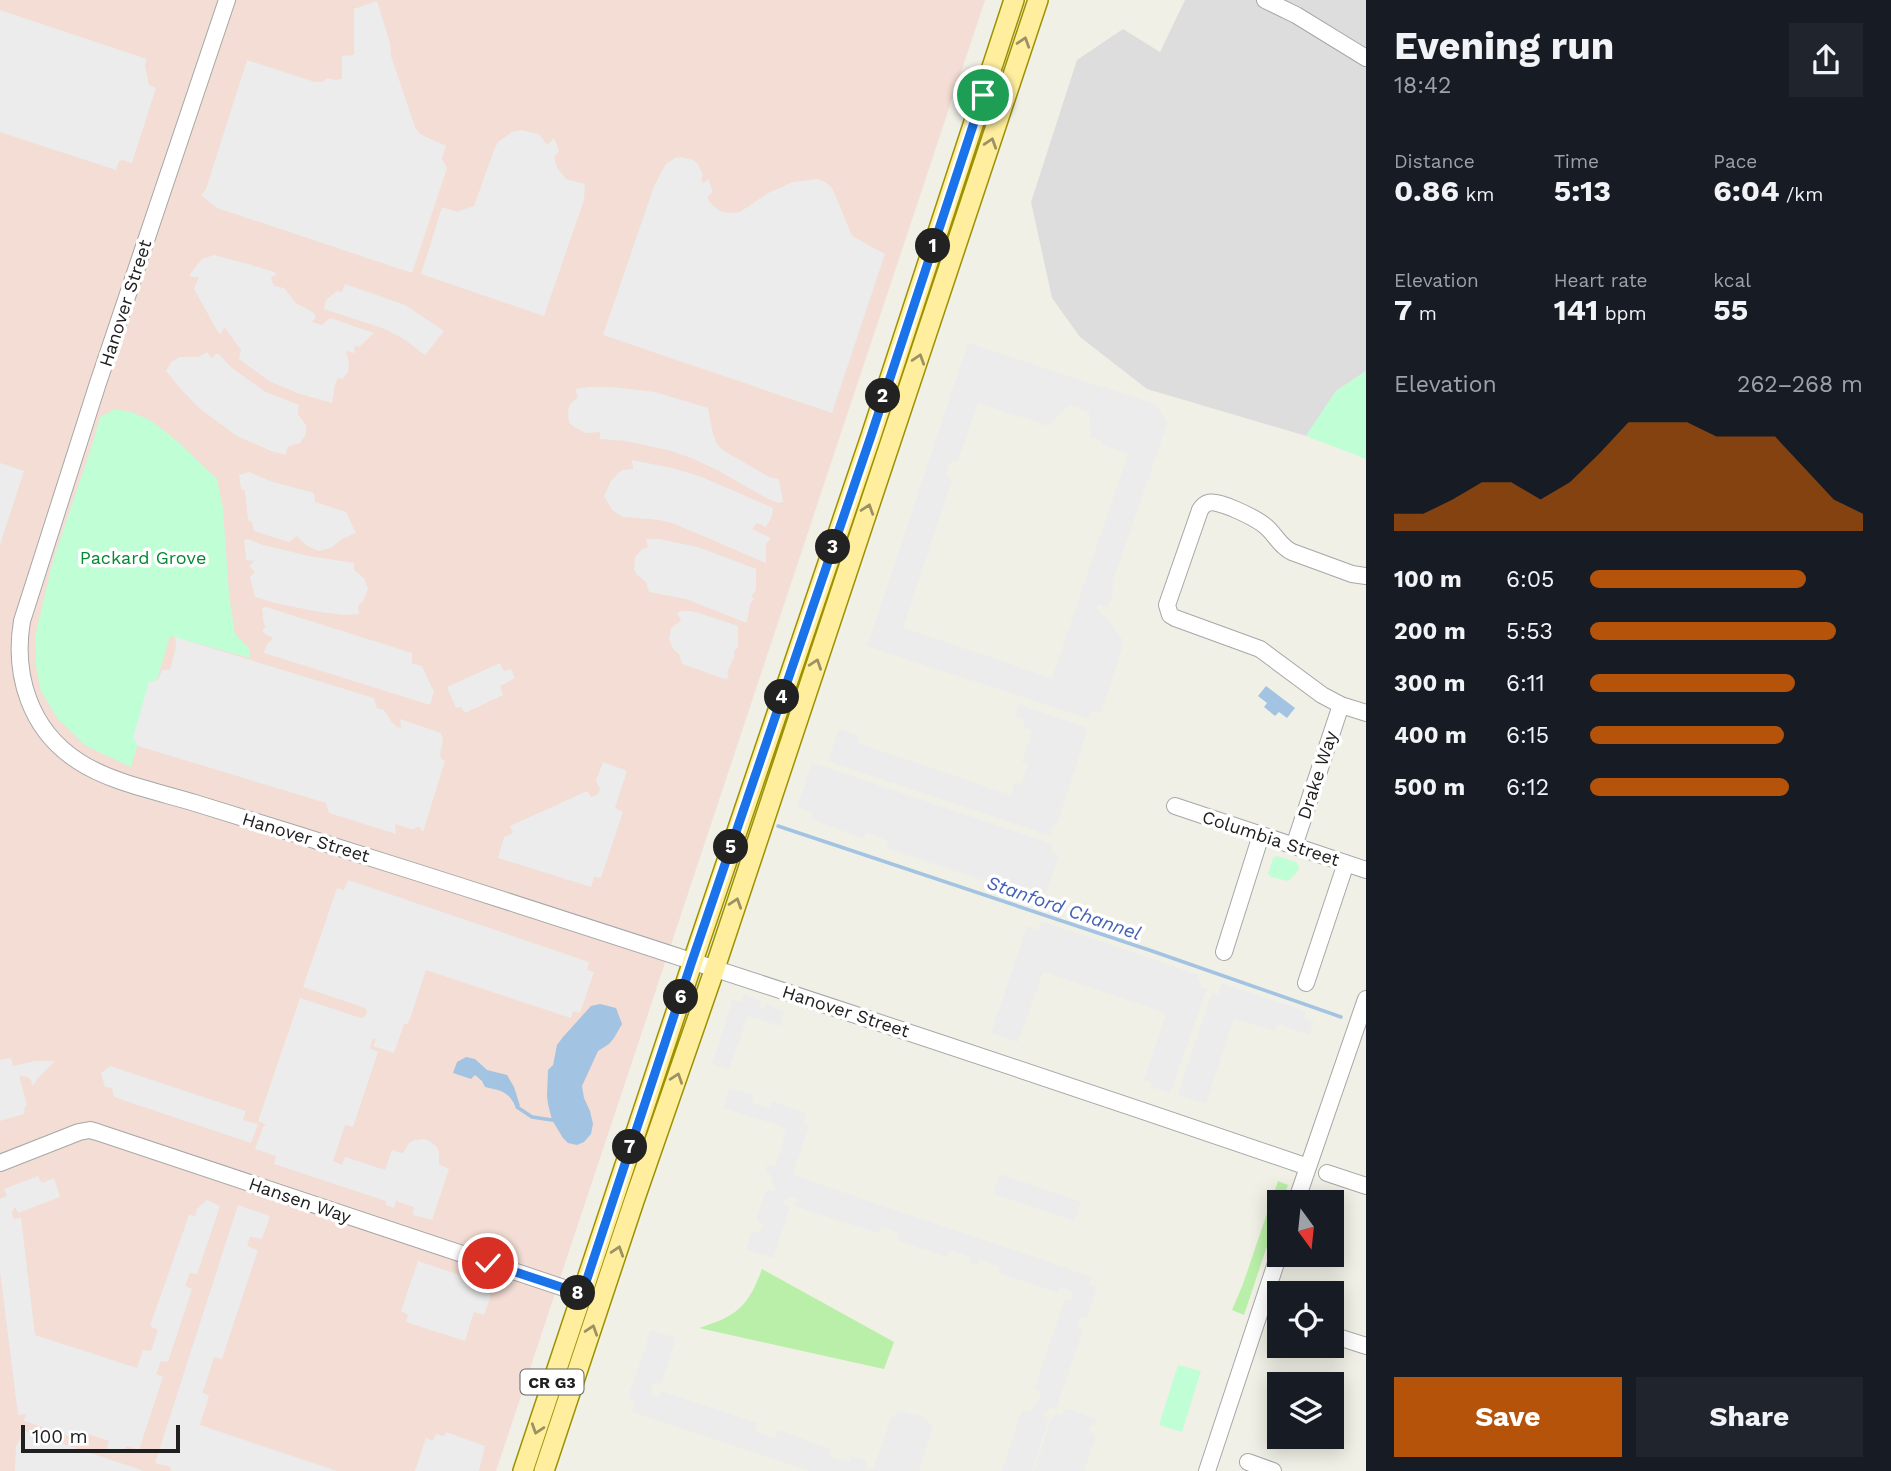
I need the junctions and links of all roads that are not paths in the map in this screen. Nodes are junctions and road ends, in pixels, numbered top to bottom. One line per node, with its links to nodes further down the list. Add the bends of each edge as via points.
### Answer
1 (227, 0): 17 (street, Hanover Street, via 22,621 20,662 33,712 65,751 101,773)
2 (1014, 0): 6 (main road, CR G3)
3 (1038, 0): 7 (main road, CR G3, one-way to 3)
4 (1265, 0): 5 (street)
5 (1366, 58)
6 (876, 418): 7 (main road); 17 (main road, CR G3)
7 (889, 447): 18 (main road, CR G3, one-way to 7)
8 (1366, 576): 9 (street, via 1292,552 1267,526 1209,502 1199,510 1168,601 1170,615 1183,623 1260,649)
9 (1341, 705): 10 (street); 13 (street, Drake Way)
10 (1366, 713)
11 (1175, 806): 12 (street, Columbia Street)
12 (1261, 835): 13 (street, Columbia Street); 16 (street)
13 (1294, 846): 14 (street, Columbia Street)
14 (1346, 863): 15 (street, Columbia Street); 19 (street)
15 (1366, 870)
16 (1224, 952)
17 (692, 961): 18 (street, Hanover Street); 28 (main road, CR G3)
18 (715, 968): 23 (street, Hanover Street); 29 (main road, CR G3, one-way to 18)
19 (1306, 983)
20 (1366, 999): 21 (street)
21 (1362, 1028): 23 (street)
22 (0, 1163): 28 (street, Hansen Way, via 90,1130)
23 (1308, 1167): 26 (street)
24 (1327, 1173): 25 (street)
25 (1366, 1186)
26 (1300, 1190)
27 (1275, 1267): 35 (street)
28 (582, 1294): 29 (street, Hansen Way); 33 (main road, CR G3, one-way to 33)
29 (601, 1301): 34 (main road, CR G3, one-way to 29)
30 (1344, 1339): 31 (street)
31 (1366, 1346)
32 (1248, 1462): 36 (street)
33 (523, 1471)
34 (544, 1471)
35 (1207, 1471)
36 (1273, 1471)

